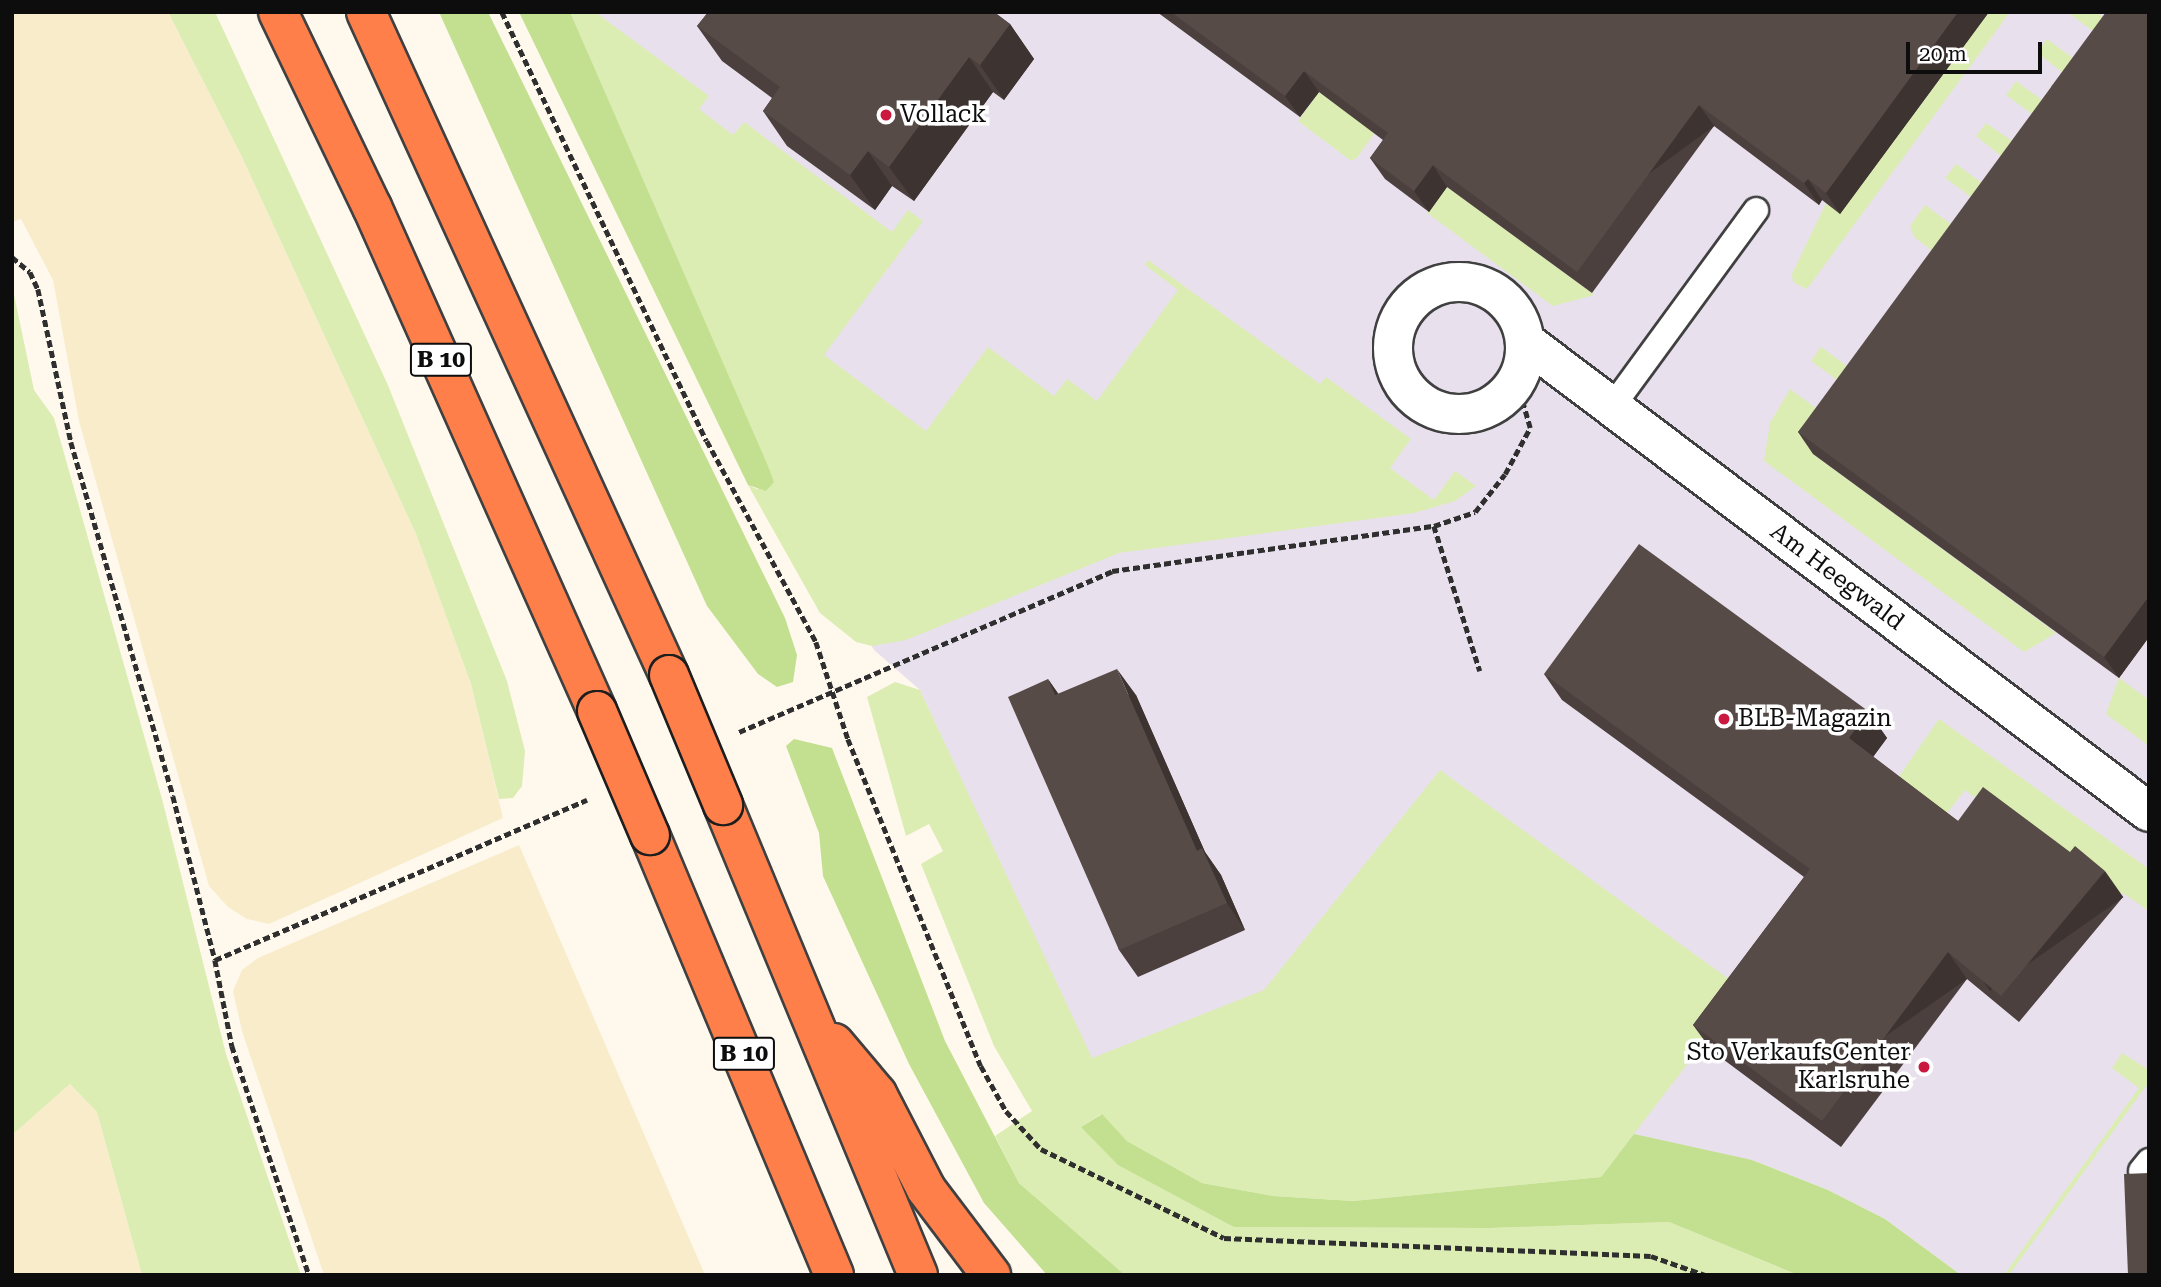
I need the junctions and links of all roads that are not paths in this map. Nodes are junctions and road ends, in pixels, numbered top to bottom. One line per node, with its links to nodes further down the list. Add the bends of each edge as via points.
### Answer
1 (278, 12): 8 (highway, B 10, bridge, via 372,207 597,711)
2 (366, 12): 7 (highway, bridge, via 669,675)
3 (1756, 210): 5 (lane)
4 (1526, 342): 4 (street, Am Heegwald, via 1517,383 1484,411 1463,415 1422,404 1396,370 1395,329 1418,296 1436,286 1477,284 1510,306); 5 (street, Am Heegwald)
5 (1612, 407): 6 (street, Am Heegwald)
6 (2149, 812)
7 (808, 1012): 9 (highway); 10 (highway, via 877,1094 926,1189)
8 (834, 1275)
9 (918, 1275)
10 (991, 1275)

